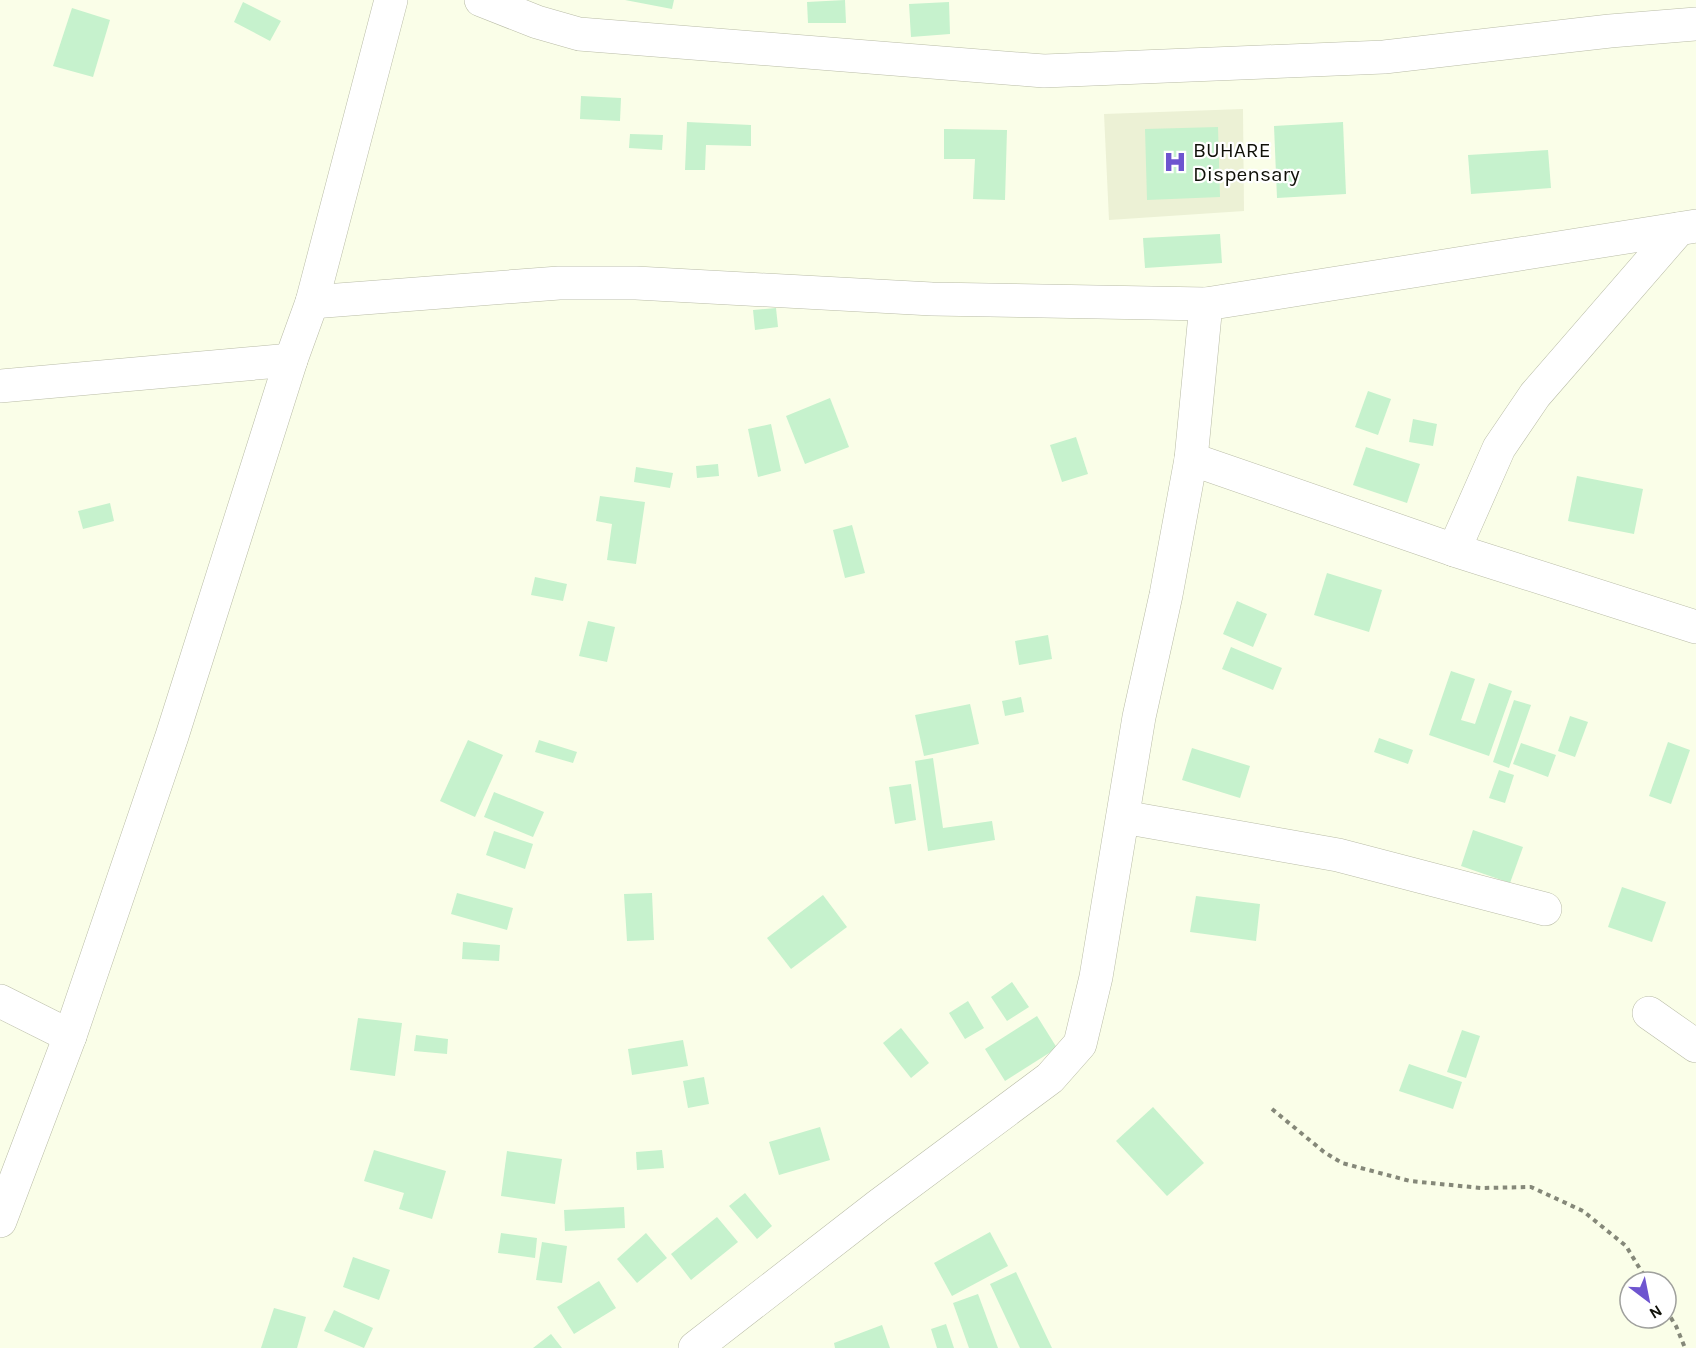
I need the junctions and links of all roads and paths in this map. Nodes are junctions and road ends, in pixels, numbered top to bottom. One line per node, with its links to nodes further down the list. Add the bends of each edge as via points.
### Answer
1 (391, 0): 5 (street)
2 (481, 0): 3 (street, via 579,34 1044,71 1384,57)
3 (1696, 24)
4 (1687, 228): 6 (street); 10 (street, via 1536,395 1499,448)
5 (312, 302): 6 (street, via 559,283 636,283 932,299); 7 (street)
6 (1206, 304): 9 (street)
7 (291, 360): 8 (street); 16 (street, via 172,736)
8 (0, 386)
9 (1191, 459): 10 (street); 12 (street)
10 (1454, 550): 11 (street)
11 (1696, 627)
12 (1123, 817): 13 (street, via 1338,855); 22 (street, via 1096,977 1080,1044 1050,1078)
13 (1545, 909)
14 (0, 1001): 16 (street)
15 (1649, 1013): 17 (street)
16 (70, 1036): 19 (street)
17 (1696, 1046)
18 (1272, 1109): 20 (path, via 1342,1163 1410,1181 1481,1188 1531,1187 1583,1211 1626,1246)
19 (0, 1221)
20 (1641, 1270)
21 (1678, 1330): 23 (path)
22 (695, 1348)
23 (1685, 1348)

